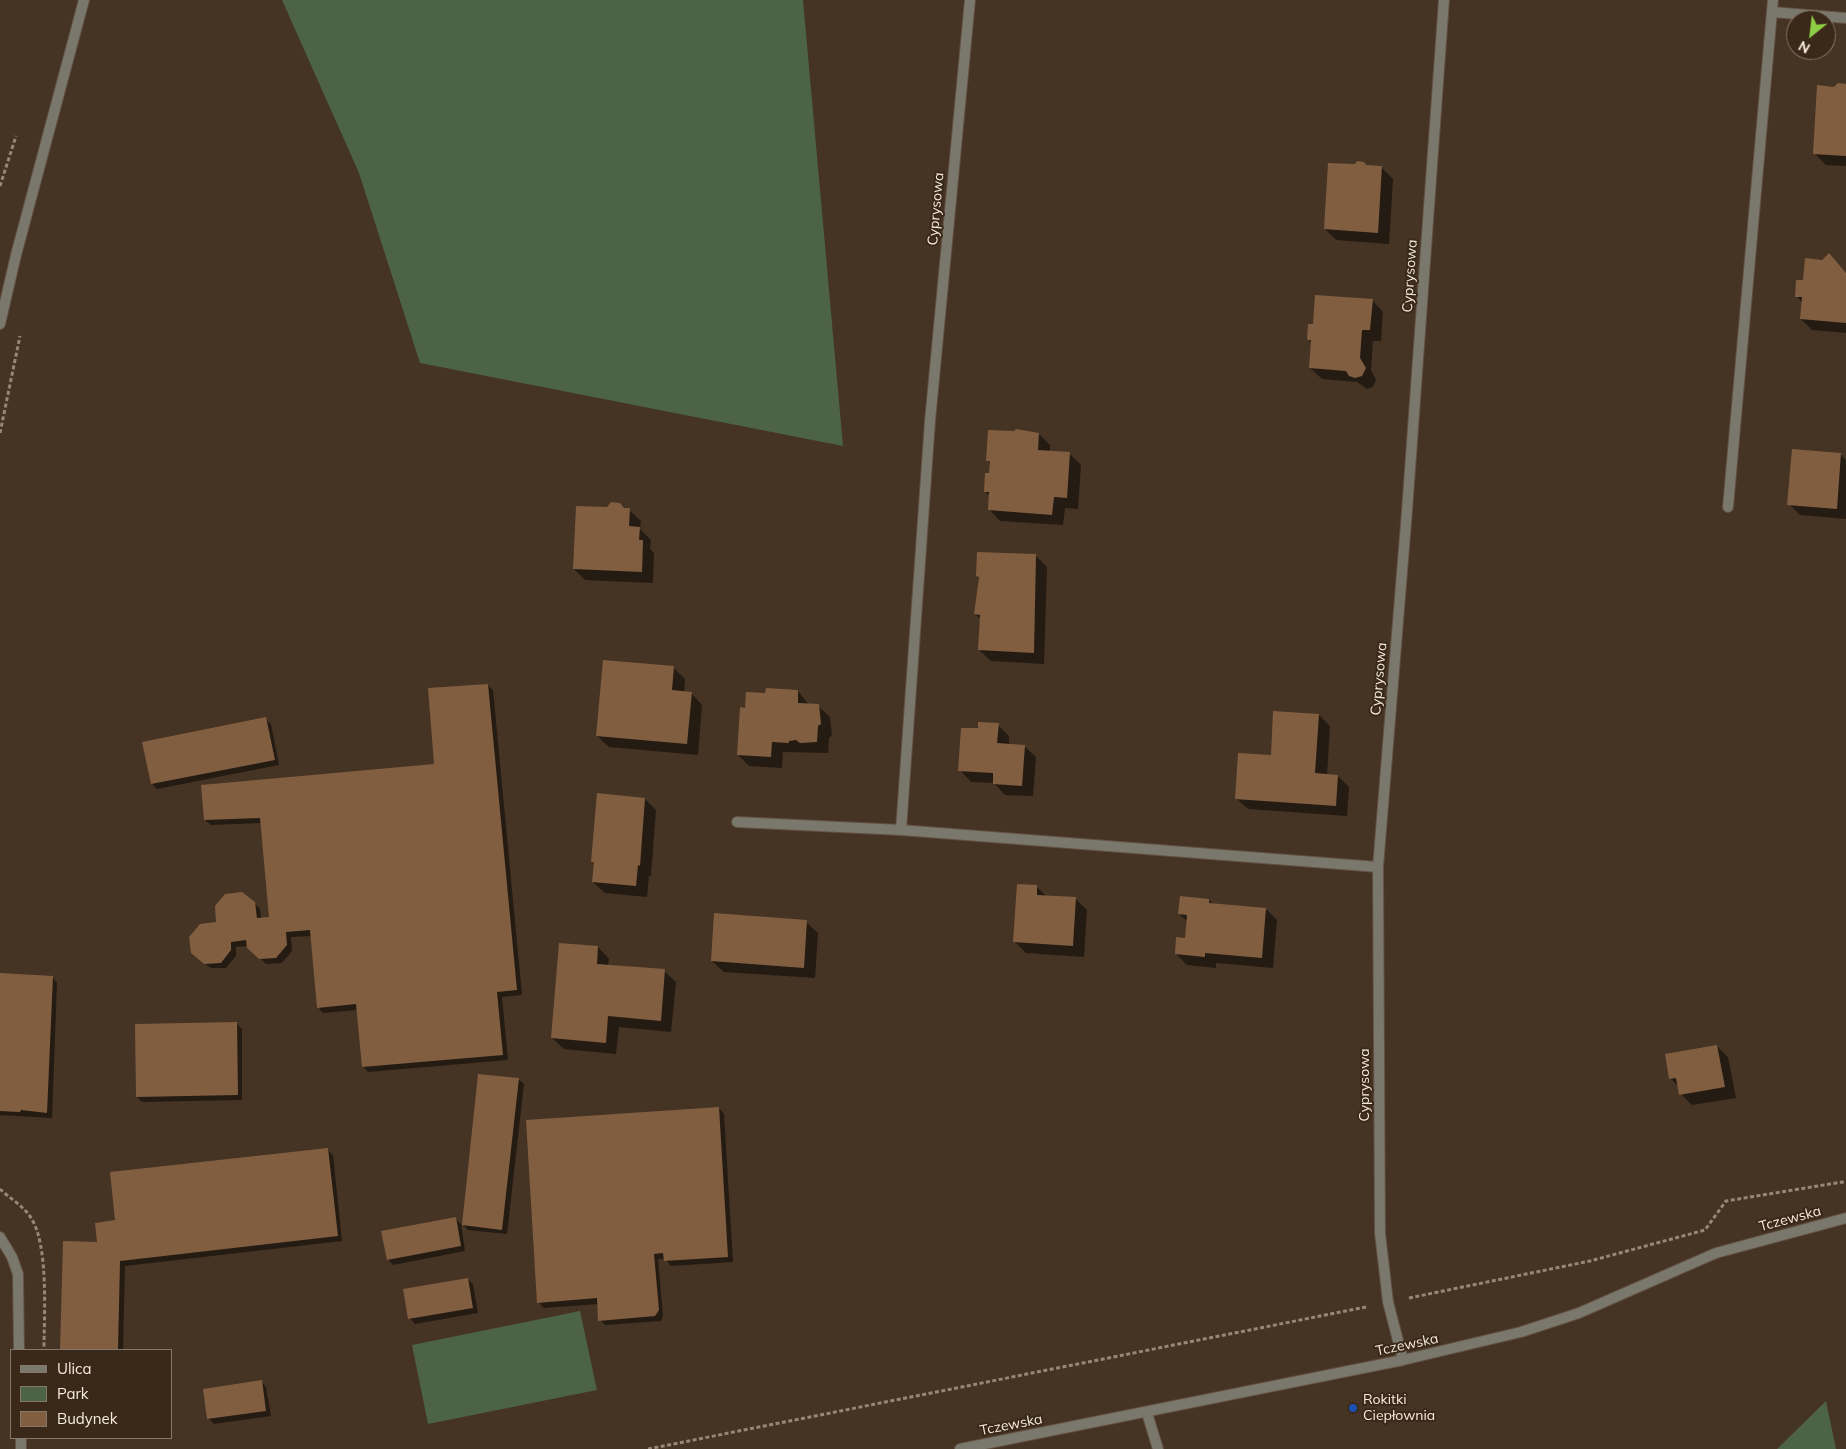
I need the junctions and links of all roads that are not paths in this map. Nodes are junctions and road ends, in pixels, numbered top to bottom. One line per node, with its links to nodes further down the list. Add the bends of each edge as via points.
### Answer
1 (84, 0): 7 (street)
2 (970, 0): 10 (street, Cyprysowa, via 930,421)
3 (1444, 0): 11 (street, Cyprysowa)
4 (1773, 0): 5 (street)
5 (1772, 12): 6 (street); 8 (street)
6 (1846, 18)
7 (0, 324)
8 (1728, 507)
9 (737, 822): 10 (street)
10 (901, 830): 11 (street)
11 (1378, 867): 15 (street, Cyprysowa, via 1380,1233 1388,1302)
12 (1846, 1218): 15 (street, Tczewska, via 1716,1253 1579,1313 1521,1332)
13 (0, 1237): 14 (street, via 18,1274)
14 (19, 1349)
15 (1402, 1360): 16 (street, Tczewska)
16 (1147, 1413): 17 (street, Tczewska); 18 (street)
17 (960, 1449)
18 (1158, 1449)

